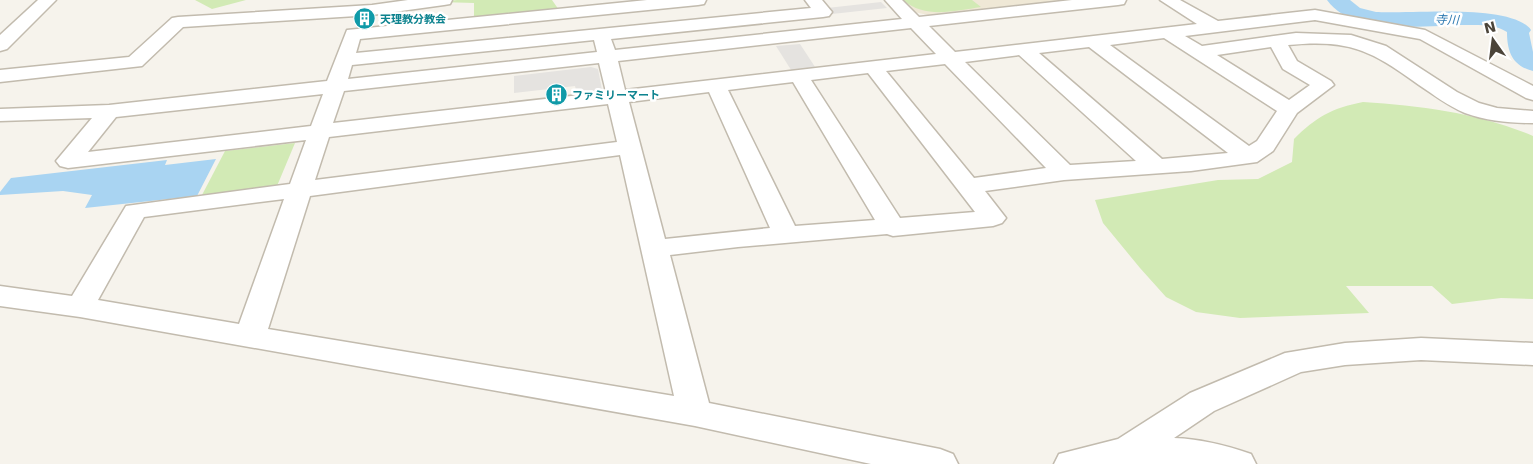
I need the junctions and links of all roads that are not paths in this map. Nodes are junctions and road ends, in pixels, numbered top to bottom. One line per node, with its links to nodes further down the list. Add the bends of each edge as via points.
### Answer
1 (48, 0): 15 (street)
2 (444, 0): 22 (street, via 372,10 178,22 134,62)
3 (698, 0): 9 (street)
4 (813, 0): 16 (street, via 823,12)
5 (893, 0): 10 (street)
6 (1118, 0): 10 (street)
7 (1168, 0): 11 (street)
8 (565, 7): 9 (street); 20 (street, via 353,34)
9 (595, 10): 16 (street)
10 (916, 23): 16 (street); 19 (street)
11 (1214, 26): 12 (street); 26 (street, via 1315,15 1425,34)
12 (1168, 32): 13 (street); 18 (street)
13 (1093, 41): 17 (street); 34 (street)
14 (1277, 42): 18 (street); 28 (street, via 1290,65 1324,84); 31 (street, via 1315,38 1351,40 1401,64 1463,104 1491,115)
15 (0, 45)
16 (604, 46): 20 (street); 25 (street); 27 (street)
17 (1023, 49): 19 (street); 35 (street)
18 (1199, 52): 28 (street)
19 (950, 58): 21 (street); 36 (street)
20 (344, 60): 25 (street)
21 (873, 67): 23 (street); 37 (street)
22 (0, 76)
23 (799, 76): 24 (street); 39 (street)
24 (716, 86): 27 (street); 40 (street)
25 (336, 87): 29 (street); 32 (street)
26 (1533, 94)
27 (617, 98): 32 (street); 33 (street)
28 (1289, 109): 34 (street, via 1265,146)
29 (109, 112): 30 (street); 32 (street, via 68,161)
30 (0, 115)
31 (1533, 117)
32 (321, 132): 38 (street)
33 (629, 147): 38 (street); 41 (street)
34 (1250, 156): 35 (street)
35 (1157, 167): 36 (street)
36 (1064, 173): 37 (street)
37 (968, 186): 39 (street, via 993,218)
38 (300, 191): 43 (street, via 135,212); 44 (street)
39 (893, 228): 40 (street)
40 (787, 235): 41 (street, via 728,238)
41 (654, 249): 46 (street)
42 (0, 296): 43 (street)
43 (80, 307): 44 (street)
44 (250, 337): 46 (street)
45 (1533, 354): 47 (street, via 1421,349 1296,361 1202,402)
46 (695, 413): 48 (street)
47 (1127, 452): 49 (street); 50 (street, via 1197,453)
48 (940, 464)
49 (1072, 464)
50 (1238, 464)

